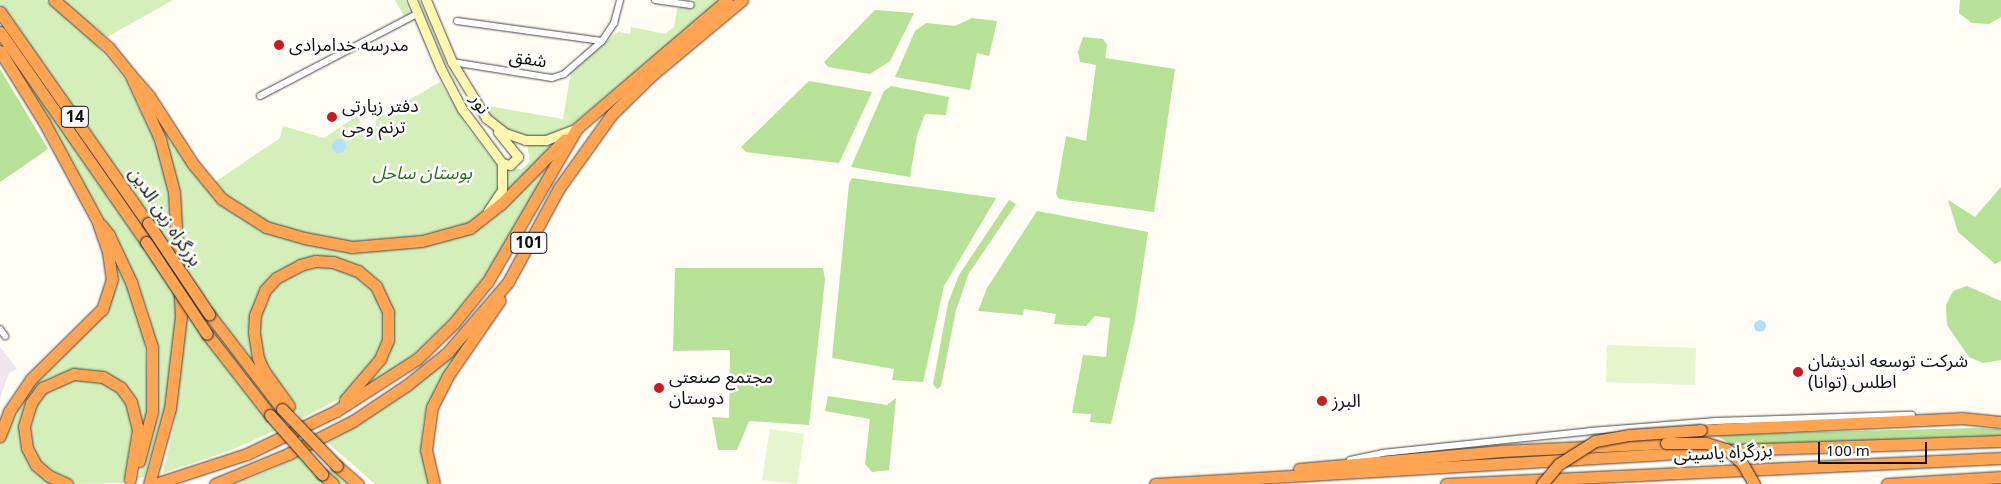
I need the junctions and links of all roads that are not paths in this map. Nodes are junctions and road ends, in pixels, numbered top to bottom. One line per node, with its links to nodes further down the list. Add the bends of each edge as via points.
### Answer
1 (54, 0): 17 (highway, via 109,48)
2 (412, 0): 10 (main road, نور)
3 (426, 0): 15 (main road, نور)
4 (620, 0): 13 (street, شفق, via 614,23)
5 (655, 0): 8 (street)
6 (727, 0): 20 (highway, 101)
7 (742, 0): 24 (highway, 101, via 652,75 612,114 558,188)
8 (690, 5)
9 (0, 12): 27 (highway, بزرگراه زین الدین / 14, bridge, via 209,314)
10 (417, 14): 16 (main road, نور); 18 (street)
11 (457, 21): 13 (street)
12 (0, 32): 43 (highway, بزرگراه زین الدین / 14, bridge, via 208,334 270,415)
13 (602, 41): 15 (street, شفق, via 564,74 552,78)
14 (0, 52): 22 (highway, via 44,122)
15 (452, 62): 16 (main road); 19 (main road, نور)
16 (440, 67): 21 (main road, نور, via 462,108)
17 (130, 74): 23 (highway, via 149,96 208,184 237,210 266,227 304,238 369,248 442,238 459,233); 40 (highway, via 152,118 168,168 178,247 181,316 176,363 161,446)
18 (260, 96)
19 (486, 118): 20 (main road, نور, via 505,133 525,140 546,140); 21 (main road, via 518,157 510,165)
20 (577, 128): 23 (highway); 28 (highway, 101, via 501,262 472,302 417,359)
21 (502, 163): 23 (main road, via 502,190)
22 (97, 220): 31 (highway, via 111,269 107,299 88,326 26,385); 38 (highway, via 109,235 128,273 152,346 154,386 150,424)
23 (481, 220)
24 (508, 282): 42 (highway, 101, via 446,353 394,394 353,421 288,454); 45 (highway, via 492,316 447,377 432,407 426,450)
25 (0, 329): 26 (street)
26 (5, 336)
27 (286, 408): 28 (highway, via 258,358 254,332 257,309 265,290 284,273 308,262 334,262 358,271 376,286 384,301 389,324 388,340 377,365); 44 (highway, bridge, via 308,437)
28 (336, 410): 41 (highway, 101, via 247,454)
29 (1961, 418): 30 (highway); 34 (street, via 1885,415 1716,421 1382,453); 48 (highway, bridge, via 1629,435 1595,441 1559,464)
30 (2001, 422)
31 (0, 436)
32 (2001, 440): 35 (highway, via 1732,450)
33 (2001, 458): 47 (highway, بزرگراه یاسینی)
34 (1324, 467): 35 (highway); 49 (highway, bridge, via 1509,451 1706,443 1726,449 1742,463)
35 (1248, 477): 46 (highway)
36 (2001, 477): 37 (highway)
37 (1946, 480): 50 (highway); 51 (highway)
38 (129, 481): 39 (highway, via 138,430 130,402 121,388 103,377 74,374 42,388 31,403 24,426 26,448 36,465)
39 (67, 484)
40 (149, 484)
41 (154, 484)
42 (215, 484)
43 (333, 484)
44 (358, 484)
45 (434, 484)
46 (1154, 484)
47 (1446, 484)
48 (1542, 484)
49 (1754, 484)
50 (1888, 484)
51 (1971, 484)

